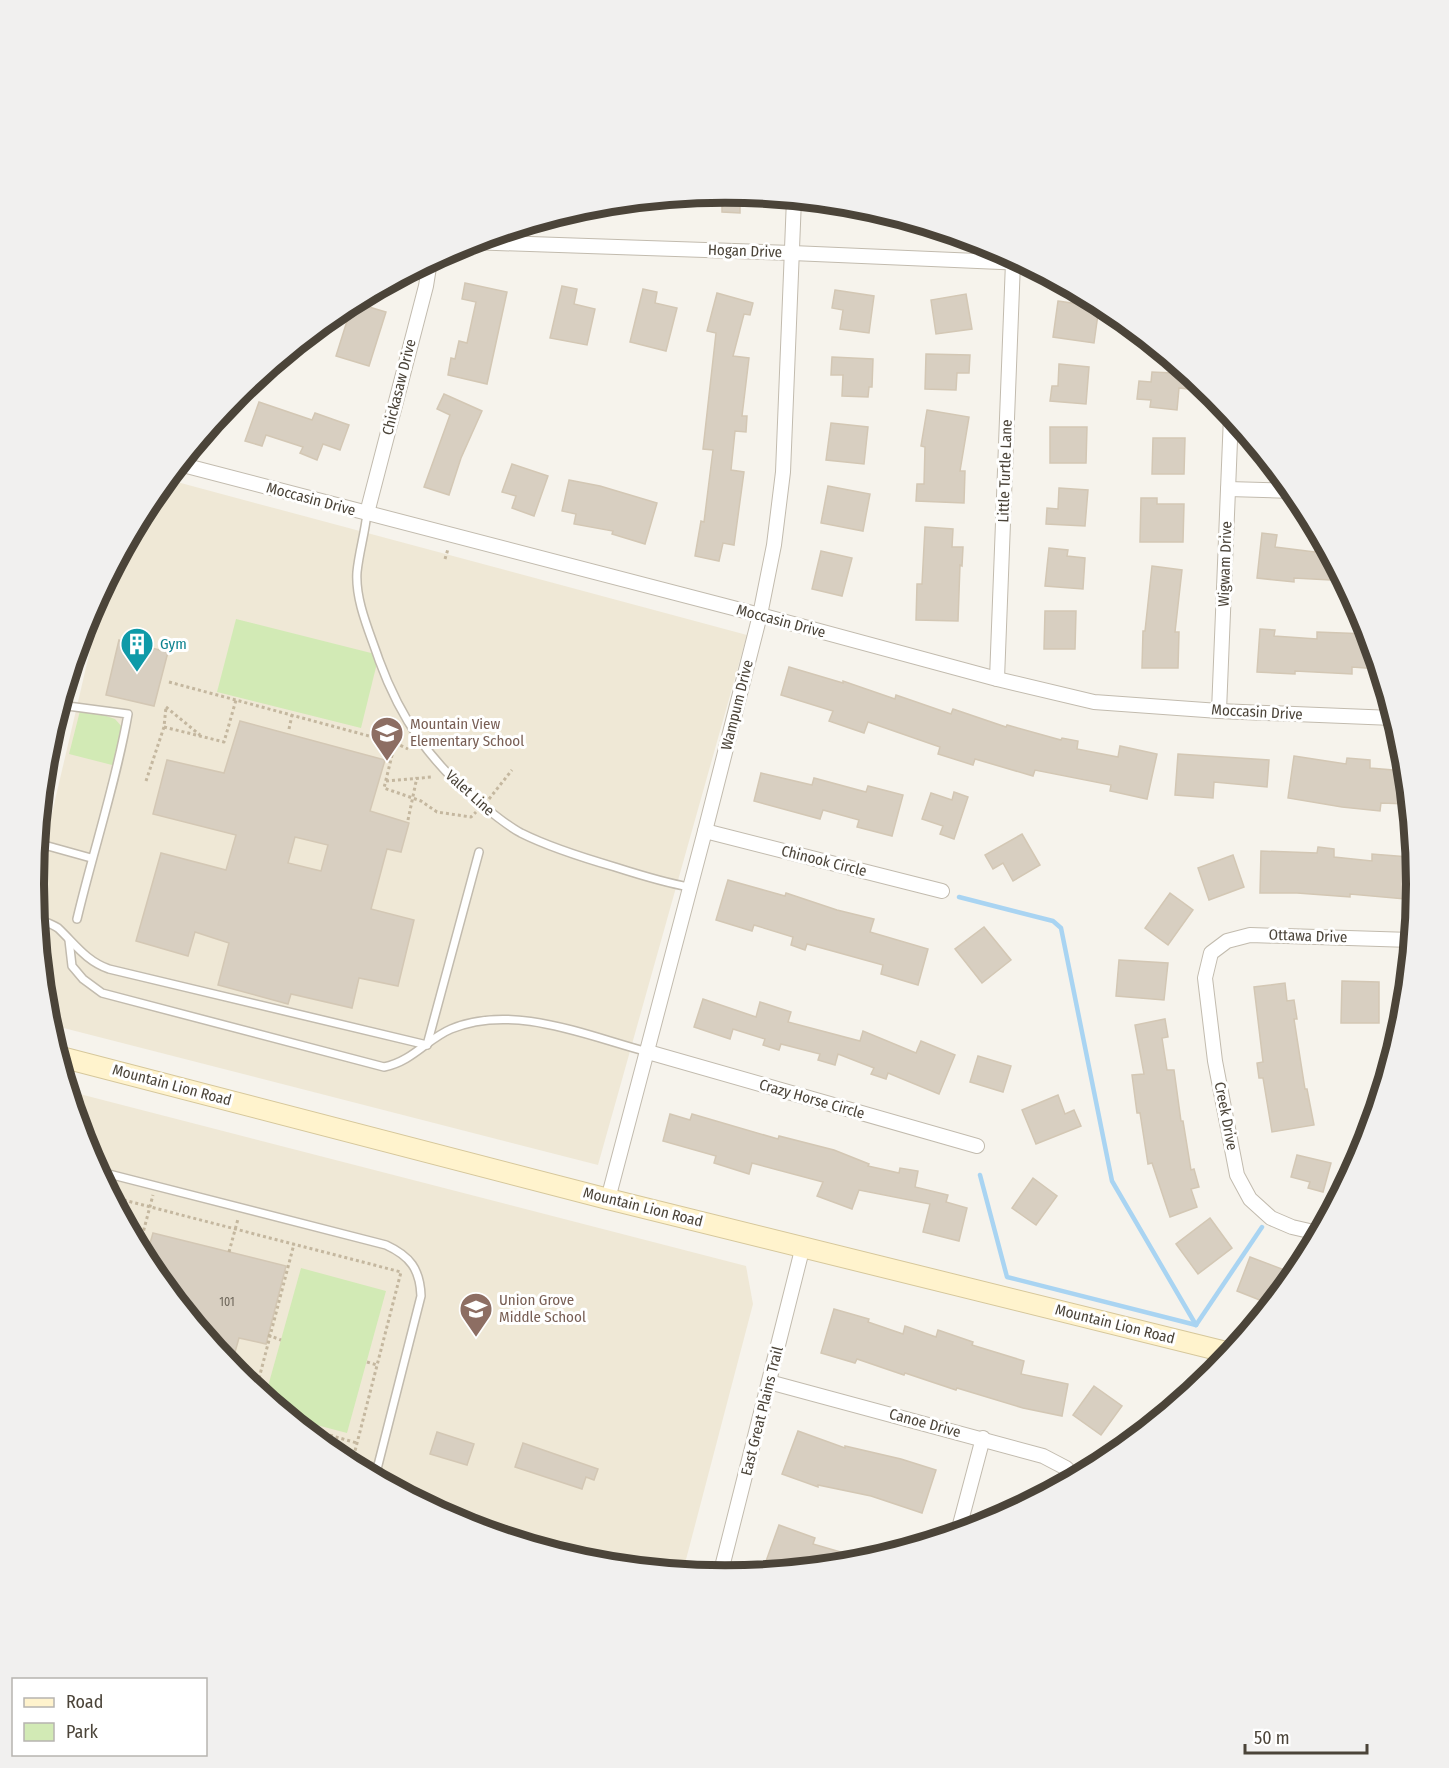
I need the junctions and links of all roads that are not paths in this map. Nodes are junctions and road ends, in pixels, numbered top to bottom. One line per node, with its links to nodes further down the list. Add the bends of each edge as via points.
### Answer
1 (794, 207): 3 (street, Wampum Drive)
2 (496, 243): 3 (street, Hogan Drive)
3 (792, 253): 4 (street, Hogan Drive); 12 (street, Wampum Drive, via 783,472)
4 (999, 261)
5 (1017, 269): 13 (street, Little Turtle Lane)
6 (428, 271): 11 (street, Chickasaw Drive)
7 (1231, 428): 9 (street, Wigwam Drive)
8 (187, 466): 11 (street, Moccasin Drive)
9 (1228, 489): 10 (street); 15 (street, Wigwam Drive)
10 (1280, 491)
11 (367, 513): 12 (street, Moccasin Drive); 21 (lane, Valet Line, via 357,573 360,601 389,687 426,750 456,783 511,827 545,844)
12 (760, 615): 13 (street, Moccasin Drive); 17 (street, Wampum Drive)
13 (997, 679): 15 (street, Moccasin Drive, via 1094,702)
14 (68, 706): 20 (lane, via 128,714)
15 (1219, 711): 16 (street, Moccasin Drive)
16 (1384, 718)
17 (705, 831): 21 (street, Wampum Drive); 22 (street, Chinook Circle)
18 (45, 845): 20 (lane)
19 (478, 852): 28 (lane)
20 (92, 858): 23 (lane)
21 (690, 887): 29 (street, Wampum Drive)
22 (942, 891)
23 (77, 919)
24 (45, 922): 25 (lane)
25 (69, 940): 28 (lane, via 83,955 109,969); 28 (lane, via 72,966 102,993 384,1067 399,1064)
26 (1403, 940): 27 (street, Ottawa Drive, via 1250,934 1227,941)
27 (1211, 953): 34 (street, Creek Drive, via 1205,978 1215,1061 1238,1175 1250,1199 1271,1218)
28 (427, 1045): 29 (lane, via 448,1030 475,1020 506,1020 538,1023)
29 (648, 1052): 31 (street, Crazy Horse Circle); 33 (street, Wampum Drive)
30 (67, 1059): 33 (street, Mountain Lion Road)
31 (977, 1146)
32 (109, 1174): 40 (lane, via 399,1251 416,1270 421,1296)
33 (608, 1199): 35 (street, Mountain Lion Road)
34 (1310, 1231)
35 (803, 1246): 36 (street, Mountain Lion Road); 37 (street, East Great Plains Trail)
36 (1220, 1351)
37 (769, 1382): 38 (street, Canoe Drive); 43 (street, East Great Plains Trail)
38 (983, 1438): 41 (street, Canoe Drive, via 1043,1455); 42 (street)
39 (373, 1467): 40 (lane)
40 (377, 1468)
41 (1069, 1472)
42 (961, 1522)
43 (723, 1565)

